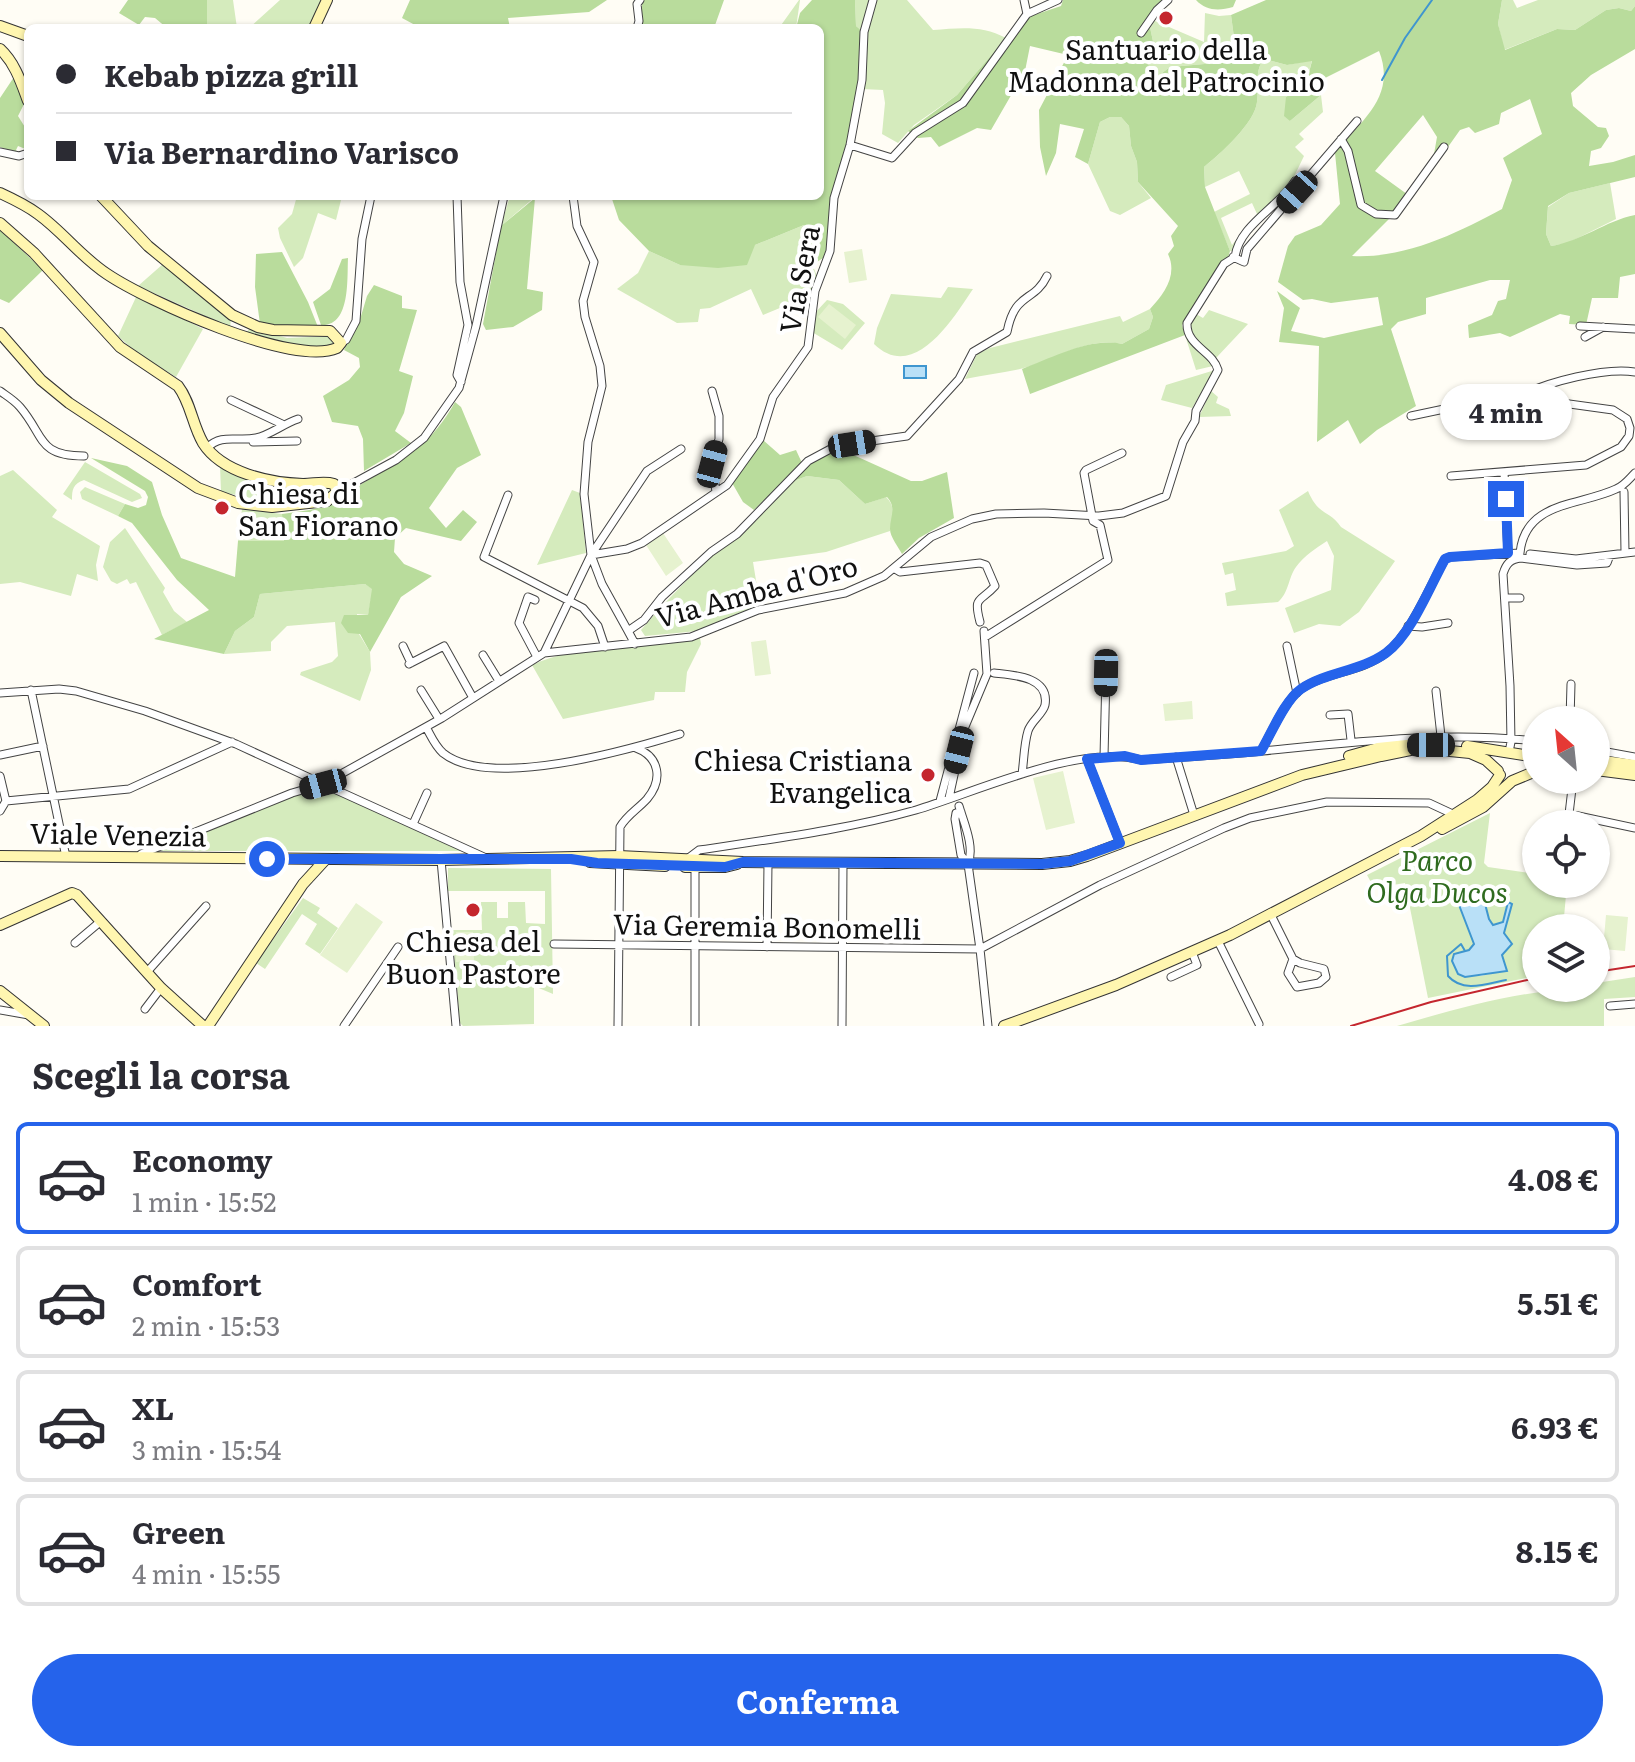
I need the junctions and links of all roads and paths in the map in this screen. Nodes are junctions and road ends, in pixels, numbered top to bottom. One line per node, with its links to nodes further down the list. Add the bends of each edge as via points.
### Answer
1 (327, 0): 8 (street)
2 (640, 0): 9 (street)
3 (873, 0): 17 (street, Via Sera)
4 (1024, 0): 7 (street)
5 (1058, 0): 7 (street)
6 (1168, 2): 11 (street)
7 (1028, 16): 17 (street, via 963,103 915,133 892,158)
8 (316, 24)
9 (638, 24)
10 (0, 26): 12 (street)
11 (1141, 33)
12 (24, 35)
13 (0, 49): 14 (street)
14 (24, 91)
15 (1357, 121): 16 (street)
16 (1341, 139): 18 (street, via 1361,205 1376,214 1395,215); 29 (street, via 1247,249 1244,262)
17 (850, 145): 56 (street, Via Sera, via 834,198 830,251 815,291 808,347 773,397 760,439)
18 (1444, 147)
19 (0, 152): 20 (street)
20 (24, 154)
21 (1295, 181): 29 (street)
22 (0, 193): 36 (street, via 36,212 108,275 181,310 278,347 320,352)
23 (105, 200): 36 (street, via 148,246 232,315 273,330 330,331)
24 (370, 200): 36 (street, via 356,321)
25 (457, 200): 38 (street, via 460,282 468,325 457,375)
26 (503, 200): 38 (street)
27 (574, 200): 64 (street, via 577,226 594,262 583,301 602,386 588,442 584,494)
28 (0, 223): 48 (street, via 120,347 178,386)
29 (1232, 257): 59 (street, Via Amba d'Oro, via 1187,323 1192,341 1217,363 1218,373 1196,411 1166,496 1123,513)
30 (1047, 276): 74 (street, via 1041,288 1013,309 1007,332 973,352 959,379 907,436 836,446 808,461 737,534)
31 (1580, 326): 32 (street)
32 (1603, 327): 33 (street); 35 (street)
33 (1635, 329)
34 (0, 333): 55 (street, via 69,403 198,488 238,503 272,507 327,501)
35 (1585, 337)
36 (341, 343)
37 (1635, 372): 41 (street, via 1601,373)
38 (461, 382): 55 (street, via 424,438)
39 (0, 391): 51 (street, via 18,404 43,443 67,457)
40 (712, 391): 56 (street, via 719,416 712,464)
41 (1518, 397): 43 (street); 52 (street, via 1613,410 1627,419 1629,436 1621,447 1586,465)
42 (231, 400): 45 (street)
43 (1411, 416)
44 (298, 419): 45 (street)
45 (282, 424): 46 (street, via 257,438)
46 (219, 439): 47 (street); 48 (street)
47 (297, 441)
48 (207, 448): 55 (street, via 247,474 285,483 327,482)
49 (681, 449): 64 (street, via 647,471)
50 (1122, 453): 59 (street, via 1084,473)
51 (84, 456)
52 (1504, 472): 54 (street); 62 (street)
53 (1635, 473): 63 (street, via 1620,488 1537,519 1522,536)
54 (1451, 476)
55 (337, 492)
56 (716, 492): 64 (street, Via Sera, via 642,543)
57 (1624, 492): 60 (street)
58 (508, 495): 70 (street, via 484,557)
59 (1091, 514): 66 (street, Via Amba d'Oro, via 972,519 931,537); 130 (street, via 1100,525 1108,560 984,634 987,674 964,729)
60 (1625, 552): 61 (street); 65 (street)
61 (1635, 552)
62 (1508, 553): 63 (street); 73 (street, via 1445,559)
63 (1520, 553): 65 (street, via 1576,559)
64 (591, 555): 70 (street); 74 (street)
65 (1610, 555): 67 (street, via 1607,563 1577,565 1513,559 1503,574)
66 (895, 569): 71 (street, via 986,565 995,586 977,600); 75 (street, Via Amba d'Oro, via 835,597 758,610 691,637)
67 (1507, 598): 68 (street); 106 (street)
68 (1520, 598)
69 (535, 600): 80 (street, via 528,597 519,623)
70 (568, 601): 78 (street, via 592,616); 80 (street)
71 (980, 622)
72 (1448, 623): 73 (street)
73 (1408, 626): 90 (street, via 1387,653)
74 (628, 631): 75 (street)
75 (635, 644): 78 (street, Via Amba d'Oro)
76 (403, 646): 91 (street, via 410,663 444,646)
77 (1287, 646): 90 (street)
78 (605, 647): 80 (street, Via Amba d'Oro)
79 (483, 655): 84 (street)
80 (540, 655): 84 (street, Via Amba d'Oro)
81 (974, 673): 130 (street)
82 (994, 673): 120 (street, via 1030,678 1045,697 1045,708 1029,729)
83 (1106, 673): 111 (street)
84 (499, 681): 91 (street, Via Amba d'Oro)
85 (1571, 684): 92 (street)
86 (31, 690): 89 (street); 99 (street, via 76,691); 101 (street)
87 (423, 691): 94 (street)
88 (1436, 691): 97 (street)
89 (0, 693)
90 (1297, 693): 107 (street)
91 (473, 698): 94 (street, Via Amba d'Oro)
92 (1570, 706)
93 (1330, 715): 98 (street, via 1348,714)
94 (439, 719): 95 (street, Via Amba d'Oro)
95 (426, 727): 104 (street, via 444,754 477,767 556,766); 126 (street, Via Amba d'Oro)
96 (680, 734): 104 (street)
97 (1441, 736): 100 (street); 106 (street)
98 (1351, 740): 102 (street); 107 (street)
99 (232, 742): 126 (street); 129 (street, via 129,789)
100 (1418, 743): 102 (street); 105 (street, Viale Venezia); 119 (street, Viale Venezia, via 1470,753); 121 (street, Viale Venezia)
101 (43, 746): 110 (street); 129 (street)
102 (1365, 746): 105 (street, Viale Venezia); 121 (street, Viale Venezia)
103 (1522, 746): 106 (street)
104 (636, 748): 146 (street, via 654,759 656,784 620,827)
105 (1378, 748): 106 (street, Viale Venezia, via 1458,745)
106 (1513, 750): 108 (street, Viale Venezia); 115 (street); 119 (street, via 1498,762)
107 (1261, 751): 112 (street)
108 (1522, 753)
109 (1610, 753): 113 (street)
110 (0, 755)
111 (1104, 757): 112 (street); 114 (street)
112 (1176, 757): 134 (street)
113 (1635, 757)
114 (1087, 759): 120 (street); 138 (street)
115 (1522, 760)
116 (1610, 762): 117 (street)
117 (1635, 765)
118 (1610, 772): 122 (street)
119 (1499, 773): 125 (street); 135 (street)
120 (1022, 774): 130 (street)
121 (1302, 775): 134 (street, Viale Venezia)
122 (1635, 775)
123 (0, 776): 131 (street)
124 (1522, 776): 125 (street)
125 (1512, 781): 135 (street, via 1489,802)
126 (323, 784): 136 (street); 141 (street, Via Amba d'Oro)
127 (427, 793): 136 (street)
128 (1571, 794): 137 (street, via 1569,814)
129 (54, 797): 131 (street); 140 (street)
130 (945, 799): 149 (street, via 846,827 699,850)
131 (6, 801): 133 (street)
132 (958, 810): 150 (street, via 961,855)
133 (0, 811)
134 (1194, 815): 138 (street, Viale Venezia)
135 (1458, 816): 153 (street); 164 (street, via 1429,803 1327,802 1250,818 1100,885)
136 (413, 824): 145 (street)
137 (1635, 828)
138 (1120, 843): 150 (street, Viale Venezia, via 1070,861)
139 (0, 856): 140 (street, Viale Venezia)
140 (66, 857): 141 (street, Viale Venezia)
141 (132, 858): 142 (street, Viale Venezia)
142 (294, 859): 143 (street, Viale Venezia); 151 (street)
143 (325, 860): 144 (street, Viale Venezia); 151 (street)
144 (441, 860): 145 (street, Viale Venezia); 180 (street)
145 (490, 860): 146 (street, Viale Venezia)
146 (619, 860): 149 (street, Viale Venezia); 159 (street)
147 (768, 863): 148 (street, Viale Venezia); 149 (street, Viale Venezia); 162 (street)
148 (843, 863): 150 (street, Viale Venezia); 163 (street)
149 (690, 864): 160 (street)
150 (968, 864): 164 (street)
151 (303, 884): 178 (street)
152 (206, 906): 167 (street)
153 (1270, 913): 156 (street); 166 (street)
154 (101, 921): 155 (street, via 72,893); 157 (street); 167 (street)
155 (0, 925)
156 (1218, 941): 165 (street); 176 (street)
157 (75, 943)
158 (554, 944): 159 (street, Via Geremia Bonomelli)
159 (619, 945): 160 (street, Via Geremia Bonomelli); 181 (street)
160 (695, 946): 162 (street, Via Geremia Bonomelli); 182 (street)
161 (398, 947): 179 (street)
162 (767, 947): 163 (street, Via Geremia Bonomelli)
163 (843, 948): 164 (street, Via Geremia Bonomelli); 183 (street)
164 (980, 949): 184 (street)
165 (1192, 952): 168 (street, via 1197,965); 185 (street)
166 (1293, 959): 166 (street, via 1324,969 1326,977 1297,987 1288,973)
167 (147, 972): 169 (street)
168 (1171, 977)
169 (161, 988): 173 (street); 178 (street)
170 (0, 991): 175 (street)
171 (1635, 1004): 172 (street)
172 (1610, 1006)
173 (145, 1009)
174 (0, 1010): 175 (street)
175 (30, 1015): 177 (street)
176 (1259, 1024)
177 (44, 1026)
178 (205, 1026)
179 (344, 1026)
180 (456, 1026)
181 (618, 1026)
182 (695, 1026)
183 (842, 1026)
184 (988, 1026)
185 (1004, 1026)

